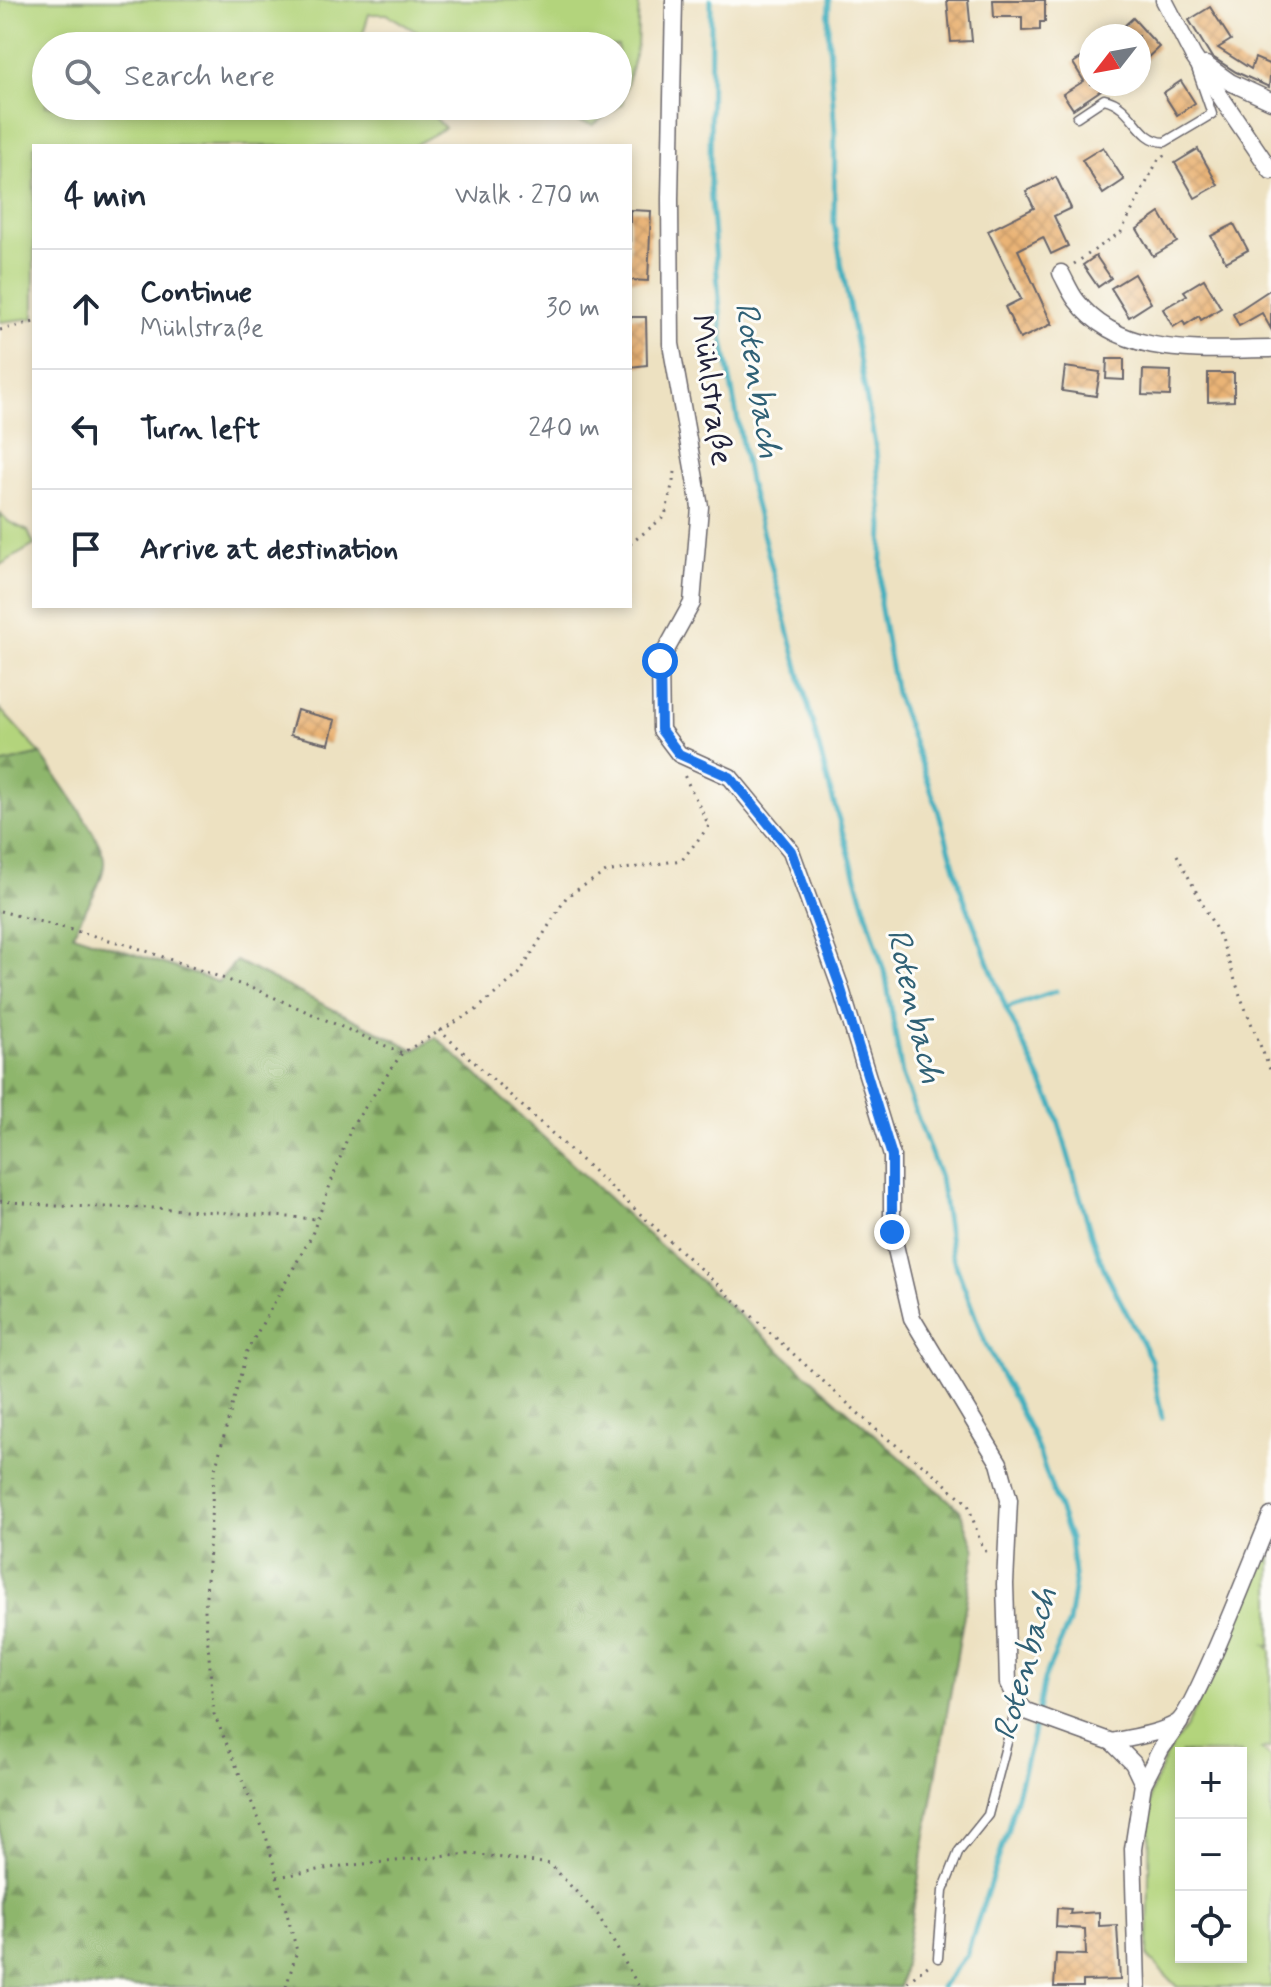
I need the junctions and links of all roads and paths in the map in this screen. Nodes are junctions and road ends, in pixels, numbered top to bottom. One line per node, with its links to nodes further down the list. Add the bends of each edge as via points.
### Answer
1 (674, 0): 23 (street, Mühlstraße, via 671,344 700,507 692,603 660,661 661,730 679,754 730,777 791,851 840,986 892,1156 892,1232 912,1318 999,1463 1009,1500)
2 (1164, 0): 3 (street)
3 (1193, 56): 4 (street, via 1230,82); 5 (lane, via 1212,114 1165,142 1148,137 1115,101 1104,99); 7 (street)
4 (1271, 101)
5 (1077, 117)
6 (1171, 152): 8 (path, via 1159,158 1121,232)
7 (1271, 171)
8 (1061, 273): 11 (street, via 1078,302 1108,328 1134,341 1169,349)
9 (32, 322): 10 (path)
10 (0, 330)
11 (1271, 349)
12 (678, 456): 13 (path, via 665,516)
13 (632, 542)
14 (682, 771): 17 (path, via 709,826 682,860 606,872 567,896 519,974 476,1010)
15 (1177, 855): 19 (path, via 1221,939)
16 (0, 911): 18 (path, via 132,946)
17 (439, 1030): 18 (path); 23 (path, via 881,1434 968,1504 980,1541)
18 (402, 1053): 21 (path, via 351,1128)
19 (1271, 1072)
20 (0, 1201): 21 (path)
21 (318, 1219): 28 (path, via 247,1351 214,1473 205,1610 214,1714 266,1836)
22 (1271, 1516): 25 (street, via 1201,1685)
23 (1005, 1584): 24 (street, via 1008,1683)
24 (1022, 1707): 26 (street); 29 (lane, via 988,1815 959,1851 943,1891)
25 (1180, 1722): 26 (street); 27 (street)
26 (1112, 1742): 27 (street, via 1133,1763)
27 (1143, 1784): 33 (street, via 1133,1849)
28 (277, 1877): 30 (path, via 297,1951); 31 (path, via 471,1854 550,1864 598,1915)
29 (938, 1958): 32 (path)
30 (286, 1987)
31 (639, 1987)
32 (901, 1987)
33 (1137, 1987)

